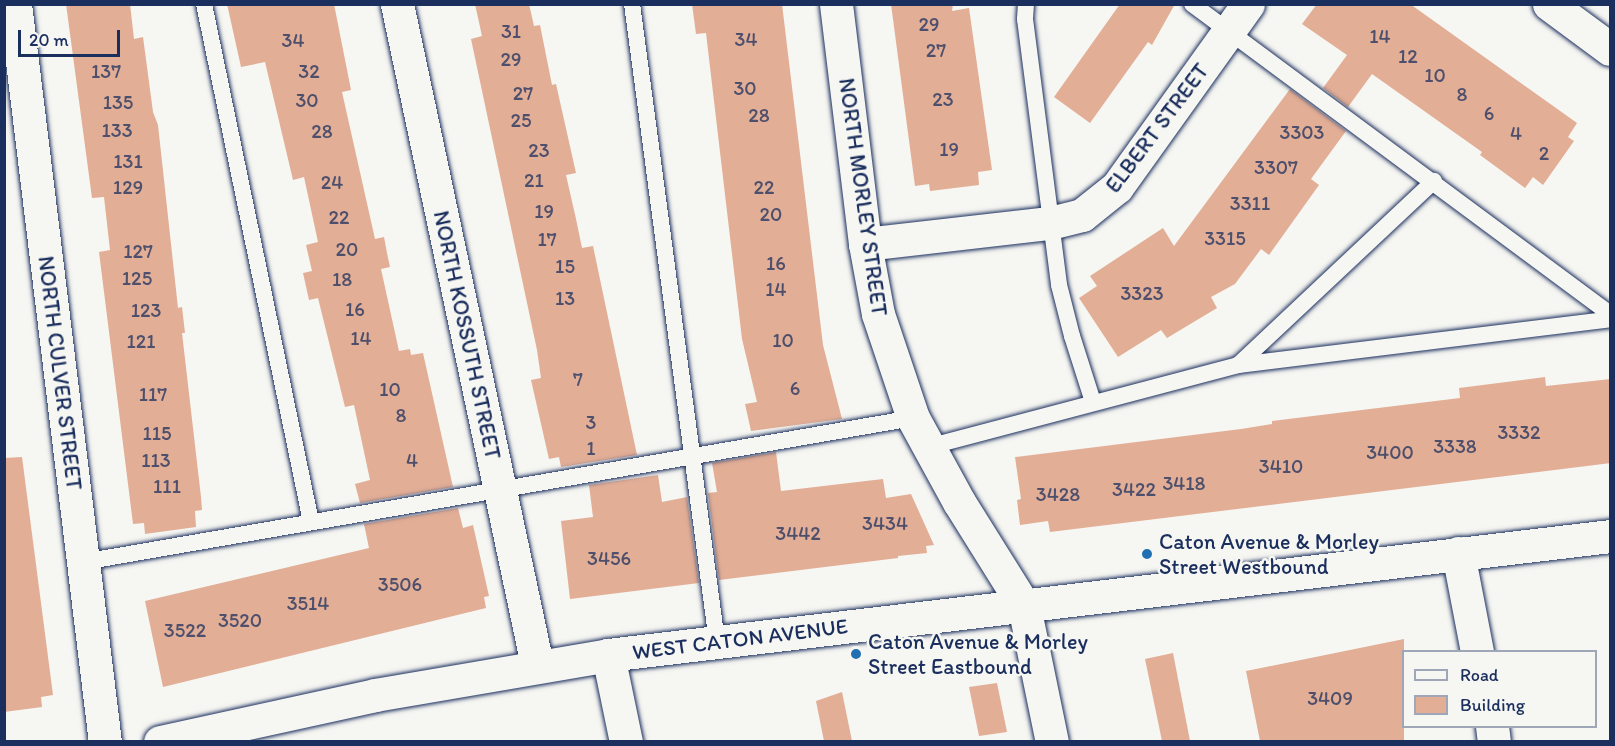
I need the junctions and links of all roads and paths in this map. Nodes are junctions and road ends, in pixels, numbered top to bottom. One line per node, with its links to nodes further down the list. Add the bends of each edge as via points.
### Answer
1 (15, 4): 26 (street, NORTH CULVER STREET)
2 (204, 4): 23 (lane)
3 (397, 4): 22 (street, NORTH KOSSUTH STREET)
4 (632, 4): 21 (lane)
5 (836, 4): 14 (street, NORTH MORLEY STREET)
6 (1026, 4): 13 (lane)
7 (1192, 4): 10 (lane)
8 (1248, 4): 10 (street, ELBERT STREET)
9 (1549, 4): 11 (street)
10 (1229, 31): 12 (lane); 13 (street, ELBERT STREET, via 1117,187 1082,215)
11 (1611, 49)
12 (1434, 182): 15 (lane); 17 (lane)
13 (1050, 223): 14 (street, ELBERT STREET); 18 (lane, via 1059,285)
14 (865, 244): 19 (street, NORTH MORLEY STREET, via 878,314)
15 (1611, 314)
16 (1611, 319): 17 (lane)
17 (1238, 365): 18 (lane)
18 (1093, 402): 20 (lane)
19 (913, 417): 20 (street, NORTH MORLEY STREET); 21 (lane)
20 (928, 447): 27 (street, NORTH MORLEY STREET)
21 (693, 456): 22 (lane); 28 (lane)
22 (500, 490): 23 (lane); 31 (street, NORTH KOSSUTH STREET)
23 (311, 522): 26 (lane)
24 (1611, 536): 25 (street, WEST CATON AVENUE)
25 (1458, 553): 27 (street, WEST CATON AVENUE); 29 (street)
26 (84, 562): 32 (street, NORTH CULVER STREET)
27 (1024, 606): 28 (street, WEST CATON AVENUE); 35 (street, NORTH MORLEY STREET)
28 (717, 642): 30 (street, WEST CATON AVENUE)
29 (1477, 650)
30 (608, 655): 31 (street, WEST CATON AVENUE); 34 (street)
31 (537, 665): 33 (street, WEST CATON AVENUE, via 375,695)
32 (105, 741)
33 (168, 741)
34 (626, 741)
35 (1052, 741)

